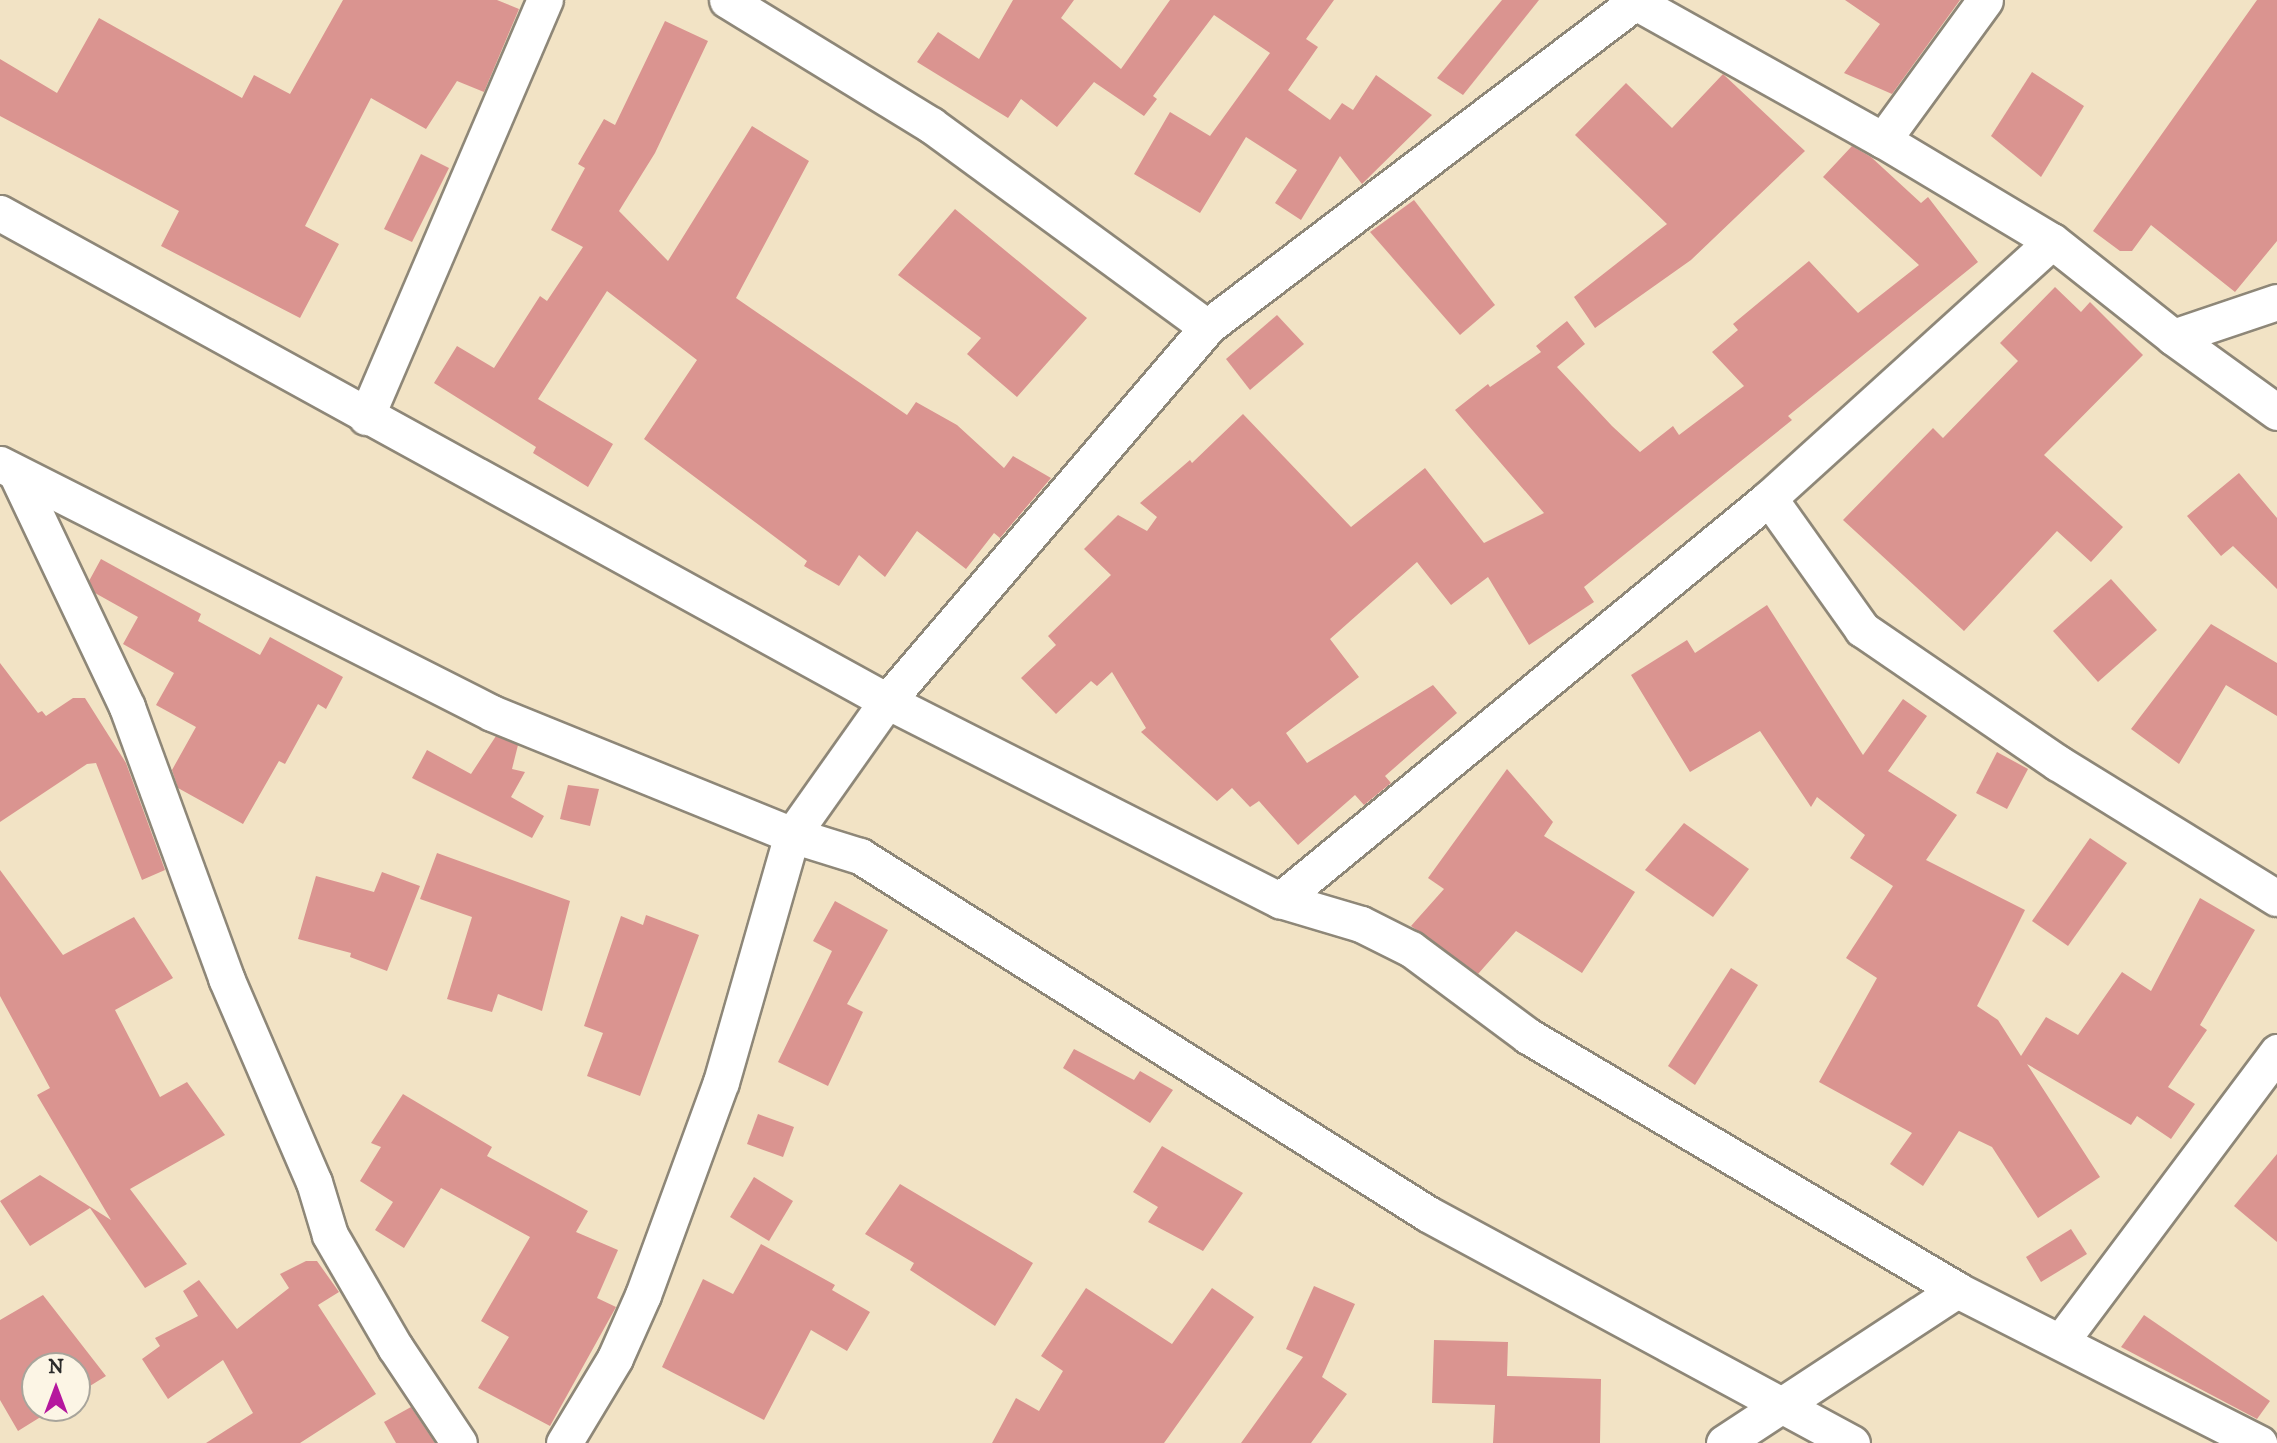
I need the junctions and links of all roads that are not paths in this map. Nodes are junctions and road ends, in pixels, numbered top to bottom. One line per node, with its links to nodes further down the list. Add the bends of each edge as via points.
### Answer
1 (545, 0): 12 (street)
2 (727, 0): 9 (street, via 931,125)
3 (1985, 0): 5 (street)
4 (1633, 1): 5 (street); 9 (street)
5 (1884, 140): 7 (street)
6 (0, 213): 12 (street)
7 (2052, 241): 10 (street); 14 (street)
8 (2277, 302): 10 (street)
9 (1207, 327): 15 (street)
10 (2173, 337): 11 (street)
11 (2277, 412)
12 (366, 418): 15 (street)
13 (8, 468): 16 (street, via 492,713); 23 (street, via 127,707 221,967 314,1182 330,1235 395,1347)
14 (1769, 498): 17 (street, via 1862,629 2069,770); 18 (street)
15 (887, 701): 16 (street); 18 (street)
16 (792, 835): 22 (street, via 860,856 905,881 1428,1214); 24 (street, via 721,1082 648,1283 615,1358)
17 (2277, 898)
18 (1280, 900): 20 (street, via 1361,924 1411,949 1528,1036)
19 (2277, 1052): 21 (street)
20 (1956, 1290): 21 (street); 22 (street)
21 (2060, 1341): 27 (street)
22 (1782, 1406): 25 (street); 26 (street)
23 (459, 1443)
24 (564, 1443)
25 (1724, 1443)
26 (1852, 1443)
27 (2259, 1443)

